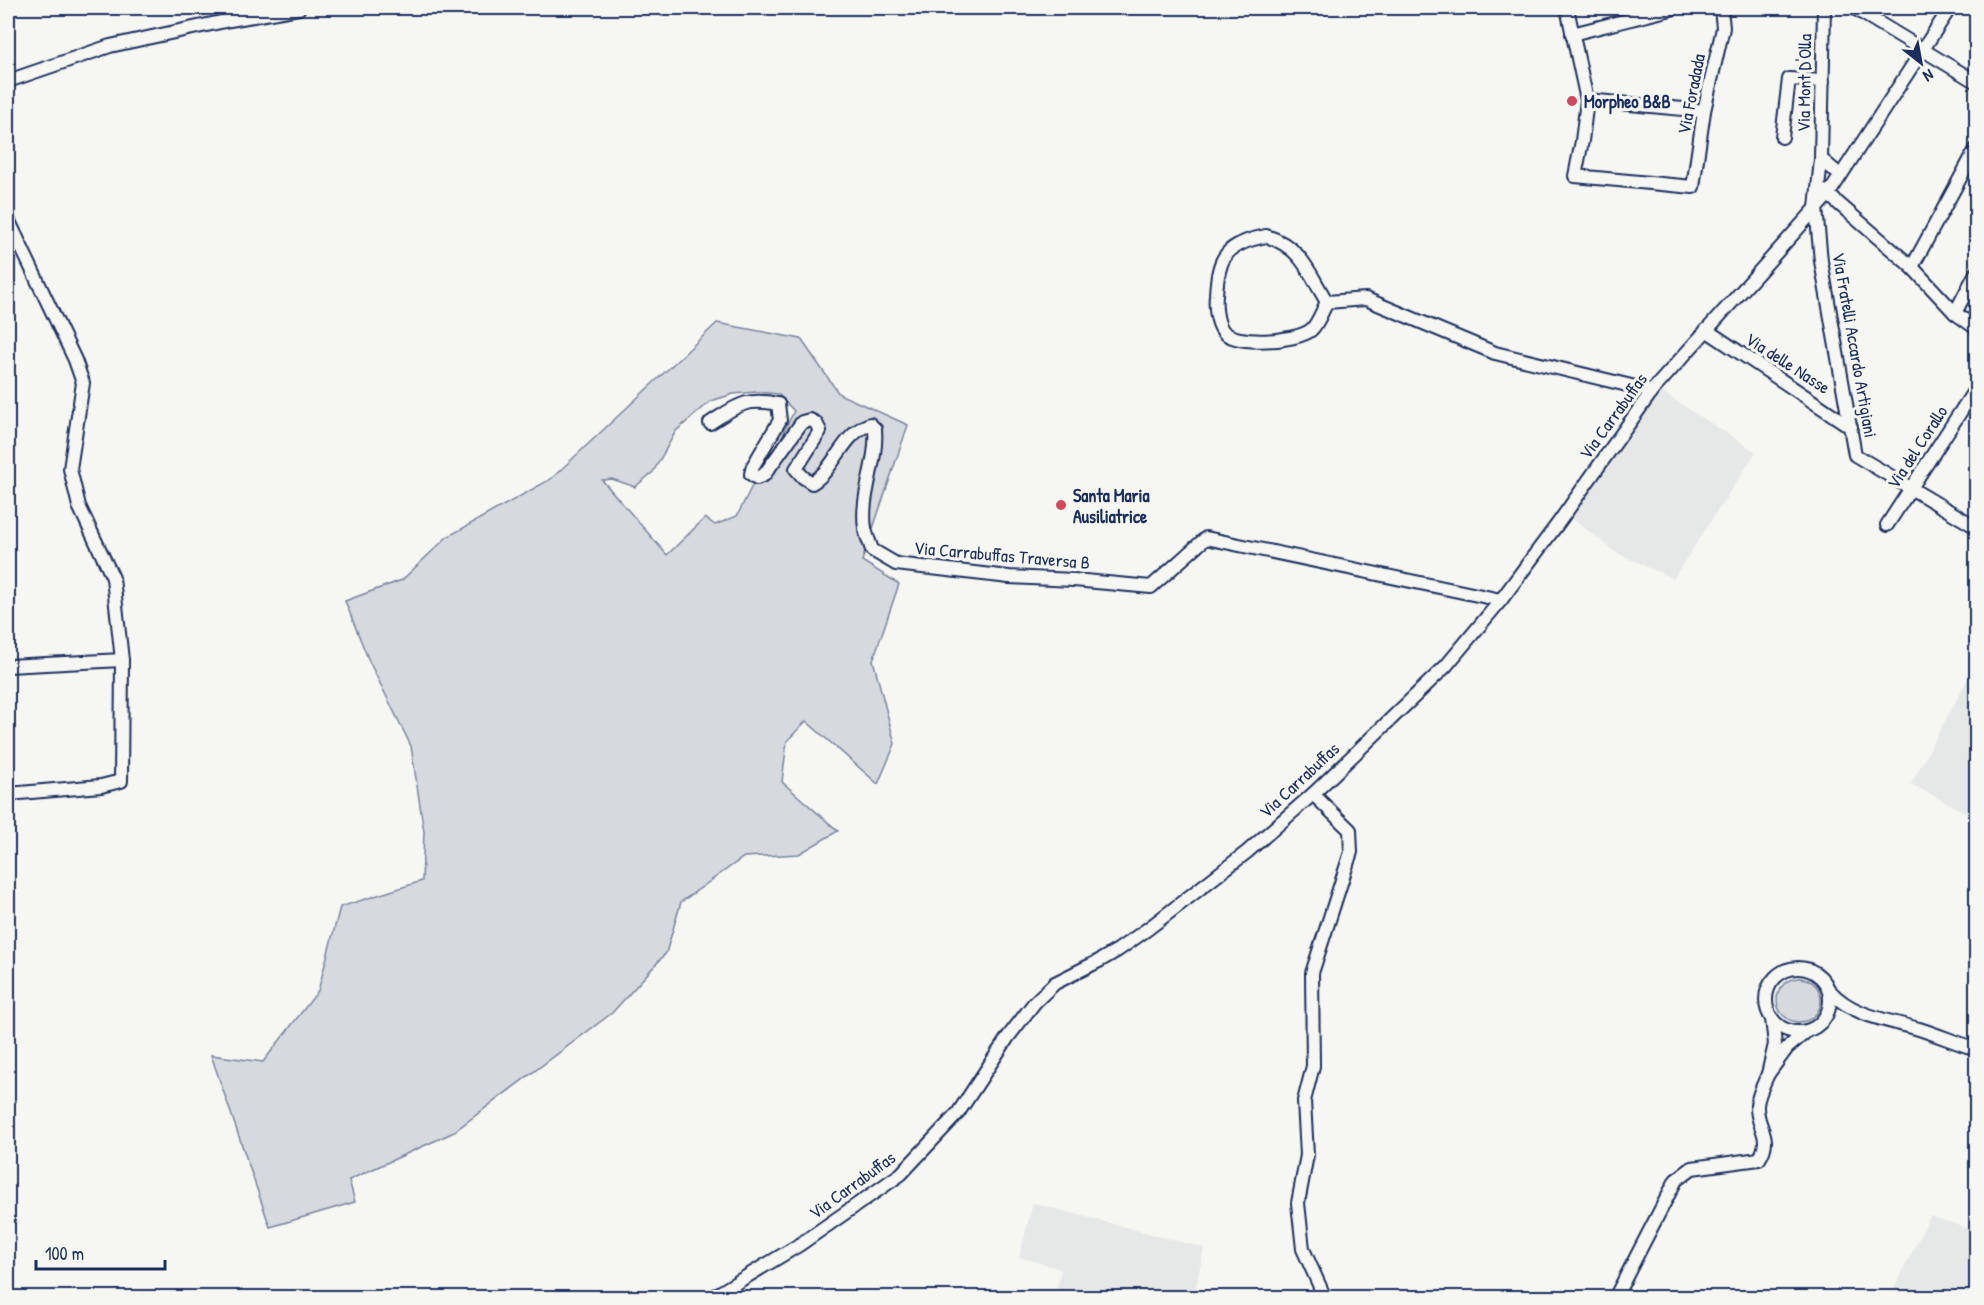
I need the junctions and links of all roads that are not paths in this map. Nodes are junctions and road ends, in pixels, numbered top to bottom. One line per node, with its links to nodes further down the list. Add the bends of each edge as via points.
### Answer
1 (299, 8): 10 (street, via 110,46)
2 (1567, 8): 8 (street)
3 (1675, 8): 8 (street)
4 (1721, 8): 14 (street, Via Foradada, via 1723,28)
5 (1824, 8): 11 (street, Via Mont D'Olla)
6 (1854, 8): 9 (street)
7 (1950, 8): 9 (street)
8 (1572, 34): 13 (street)
9 (1922, 50): 12 (street); 18 (street)
10 (8, 81)
11 (1823, 81): 15 (street, via 1789,79); 17 (street, Via Mont D'Olla)
12 (1977, 82)
13 (1587, 100): 14 (street); 14 (street, Via Foradada, via 1575,176 1692,187)
14 (1704, 111)
15 (1782, 137)
16 (1977, 149): 23 (street)
17 (1821, 159): 18 (street); 19 (street, Via Mont D'Olla)
18 (1840, 175): 20 (street, Via Carrabuffas)
19 (1818, 185): 20 (street); 21 (street, Via Mont D'Olla)
20 (1828, 195): 21 (street, Via Carrabuffas); 23 (street)
21 (1816, 208): 28 (street, Via Carrabuffas); 32 (street, Via Fratelli Accardo Artigiani, via 1821,261)
22 (8, 219): 37 (street, via 83,383 70,469 79,506 113,578)
23 (1912, 267): 26 (street)
24 (1977, 273): 26 (street)
25 (1327, 302): 25 (street, via 1303,260 1281,241 1266,236 1247,240 1227,253 1217,269 1218,318 1222,330 1230,337 1256,341 1300,336 1311,330); 30 (street, via 1366,299 1495,353)
26 (1955, 313): 27 (street)
27 (1977, 328)
28 (1706, 330): 30 (street, Via Carrabuffas); 32 (street, Via delle Nasse)
29 (1977, 388): 33 (street, Via del Corallo)
30 (1652, 391): 36 (street, Via Carrabuffas)
31 (710, 423): 36 (street, Via Carrabuffas Traversa B, via 739,405 760,400 778,404 780,420 753,466 751,474 757,478 764,475 802,422 816,423 820,431 796,469 812,483 821,477 852,435 870,424 875,429 876,446 864,509 865,529 872,550 896,564 1151,587 1206,538)
32 (1851, 426): 33 (street, Via Fratelli Accardo Artigiani, via 1855,455)
33 (1911, 489): 34 (street, Via del Corallo); 35 (street, Via Fratelli Accardo Artigiani)
34 (1887, 525)
35 (1977, 527)
36 (1500, 600): 40 (street, Via Carrabuffas, via 1446,666)
37 (122, 660): 38 (street); 39 (street, via 121,781)
38 (8, 666)
39 (8, 794)
40 (1313, 794): 48 (street, Via Carrabuffas, via 1149,928 1099,961 1055,983 1008,1037 958,1113 901,1174 799,1245); 49 (street, via 1350,830 1351,841 1351,852 1312,973 1313,1066 1304,1101 1307,1155 1298,1203 1303,1249)
41 (1830, 991): 42 (street); 43 (street); 44 (street, via 1817,973 1796,967 1786,970 1769,987 1766,1003)
42 (1844, 1005): 43 (street); 46 (street)
43 (1828, 1013): 45 (street)
44 (1772, 1018): 45 (street, via 1791,1032); 47 (street, via 1775,1044)
45 (1808, 1030): 47 (street, via 1787,1048)
46 (1977, 1049)
47 (1768, 1074): 50 (street, via 1757,1103 1766,1141 1759,1160 1692,1168 1676,1180)
48 (711, 1298)
49 (1325, 1298)
50 (1615, 1298)

